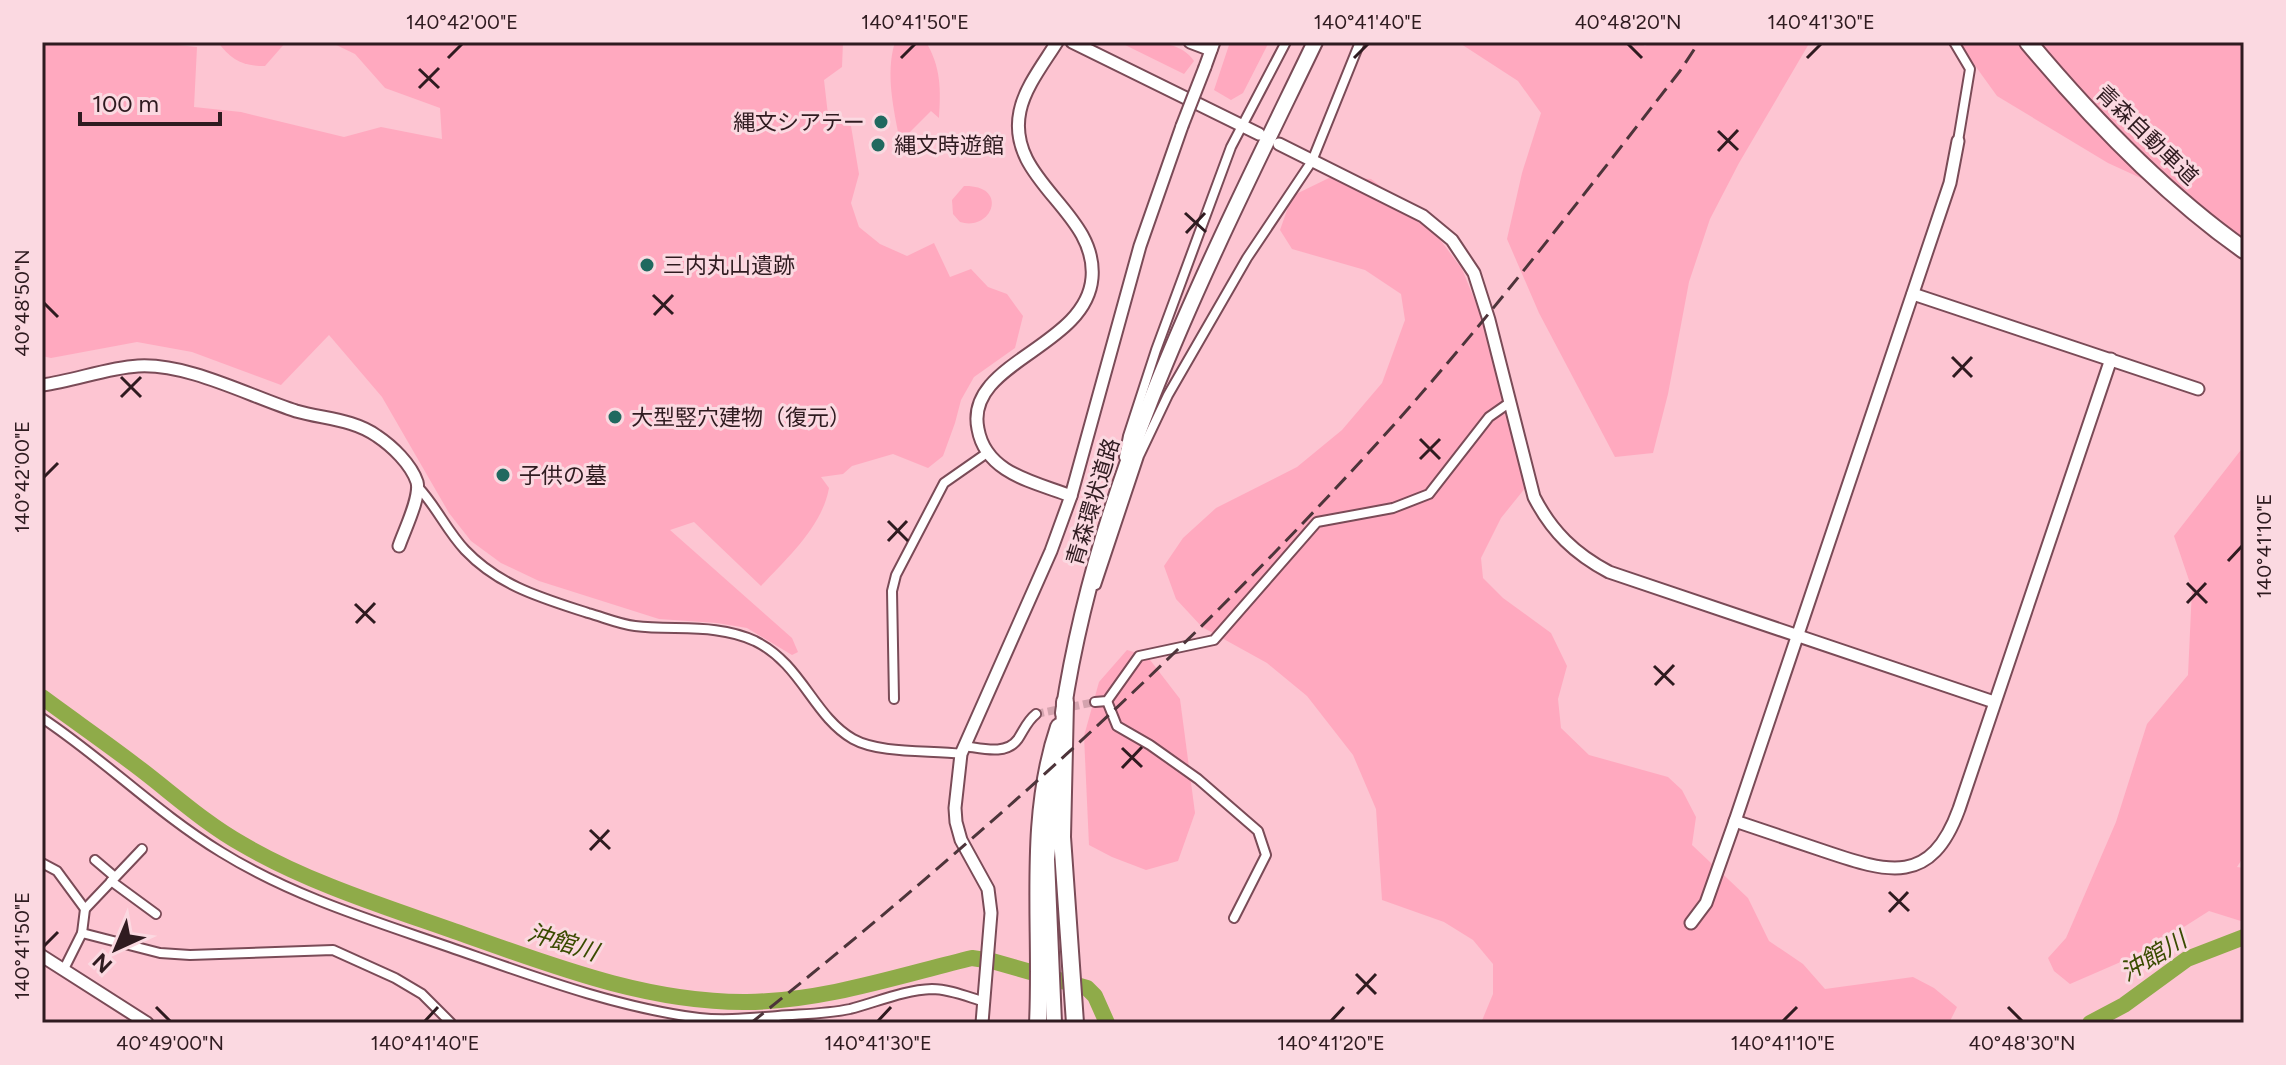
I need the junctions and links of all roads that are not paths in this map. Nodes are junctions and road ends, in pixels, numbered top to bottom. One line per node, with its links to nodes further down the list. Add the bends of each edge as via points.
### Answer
1 (1057, 42): 21 (street, via 1026,94 1019,142 1085,241 1092,257 1091,287 1070,324 1002,374 984,394 977,427)
2 (1072, 42): 10 (street)
3 (1190, 42): 9 (street)
4 (1286, 42): 10 (street)
5 (1315, 42): 22 (highway, 青森環状道路, via 1183,317)
6 (1360, 42): 14 (street)
7 (1954, 42): 12 (street, via 1970,69)
8 (2028, 42): 15 (highway, 青森自動車道, via 2123,145)
9 (1213, 46): 24 (street, bridge, via 1140,246)
10 (1241, 125): 11 (street); 22 (street, via 1156,350)
11 (1259, 134)
12 (1958, 141): 16 (street, via 1950,183)
13 (1279, 144): 14 (street)
14 (1312, 161): 20 (street, via 1423,216 1452,240 1481,293); 26 (street, via 1247,258 1168,395 1139,456)
15 (2244, 250)
16 (1913, 294): 17 (street); 27 (street)
17 (2111, 359): 19 (street); 31 (street)
18 (42, 385): 23 (street, via 140,366 202,377 377,435 412,472)
19 (2198, 389)
20 (1509, 403): 27 (street, via 1534,497 1570,547 1609,572); 29 (street, via 1489,417 1429,494 1393,508 1317,522 1214,640 1139,656)
21 (987, 453): 24 (street, via 1010,473); 28 (street, via 944,483 896,575)
22 (1119, 482): 26 (highway, 青森環状道路)
23 (418, 487): 25 (street); 35 (street, via 462,548 519,590 631,626 709,628 751,639 786,663 831,720 855,740 888,748)
24 (1071, 496): 35 (street)
25 (399, 546)
26 (1086, 605): 32 (highway, 青森環状道路)
27 (1797, 636): 31 (street); 36 (street)
28 (894, 699)
29 (1107, 701): 30 (street); 43 (street, via 1117,726 1198,779 1258,831 1266,855)
30 (1095, 702)
31 (1994, 702): 36 (street, via 1950,834 1914,865 1881,869)
32 (1064, 710): 49 (highway, via 1043,798 1044,966); 51 (highway, via 1062,837)
33 (1036, 714): 35 (street, via 1005,750)
34 (42, 718): 50 (street, via 202,840 325,905 658,1011 701,1018)
35 (962, 750): 48 (street, via 956,822 988,889 991,932)
36 (1735, 821): 44 (street, via 1706,903)
37 (142, 849): 40 (street)
38 (95, 860): 40 (street)
39 (42, 863): 41 (street, via 57,871)
40 (113, 879): 41 (street); 42 (street)
41 (85, 909): 45 (street)
42 (156, 914)
43 (1234, 918)
44 (1691, 923)
45 (82, 933): 47 (street); 53 (street, via 160,953 333,950 422,994)
46 (42, 956): 47 (street)
47 (64, 969): 52 (street)
48 (985, 996): 50 (street, via 931,989); 54 (street)
49 (1050, 1015): 55 (highway)
50 (805, 1019)
51 (1075, 1020)
52 (147, 1023)
53 (451, 1023)
54 (982, 1023)
55 (1038, 1023)

